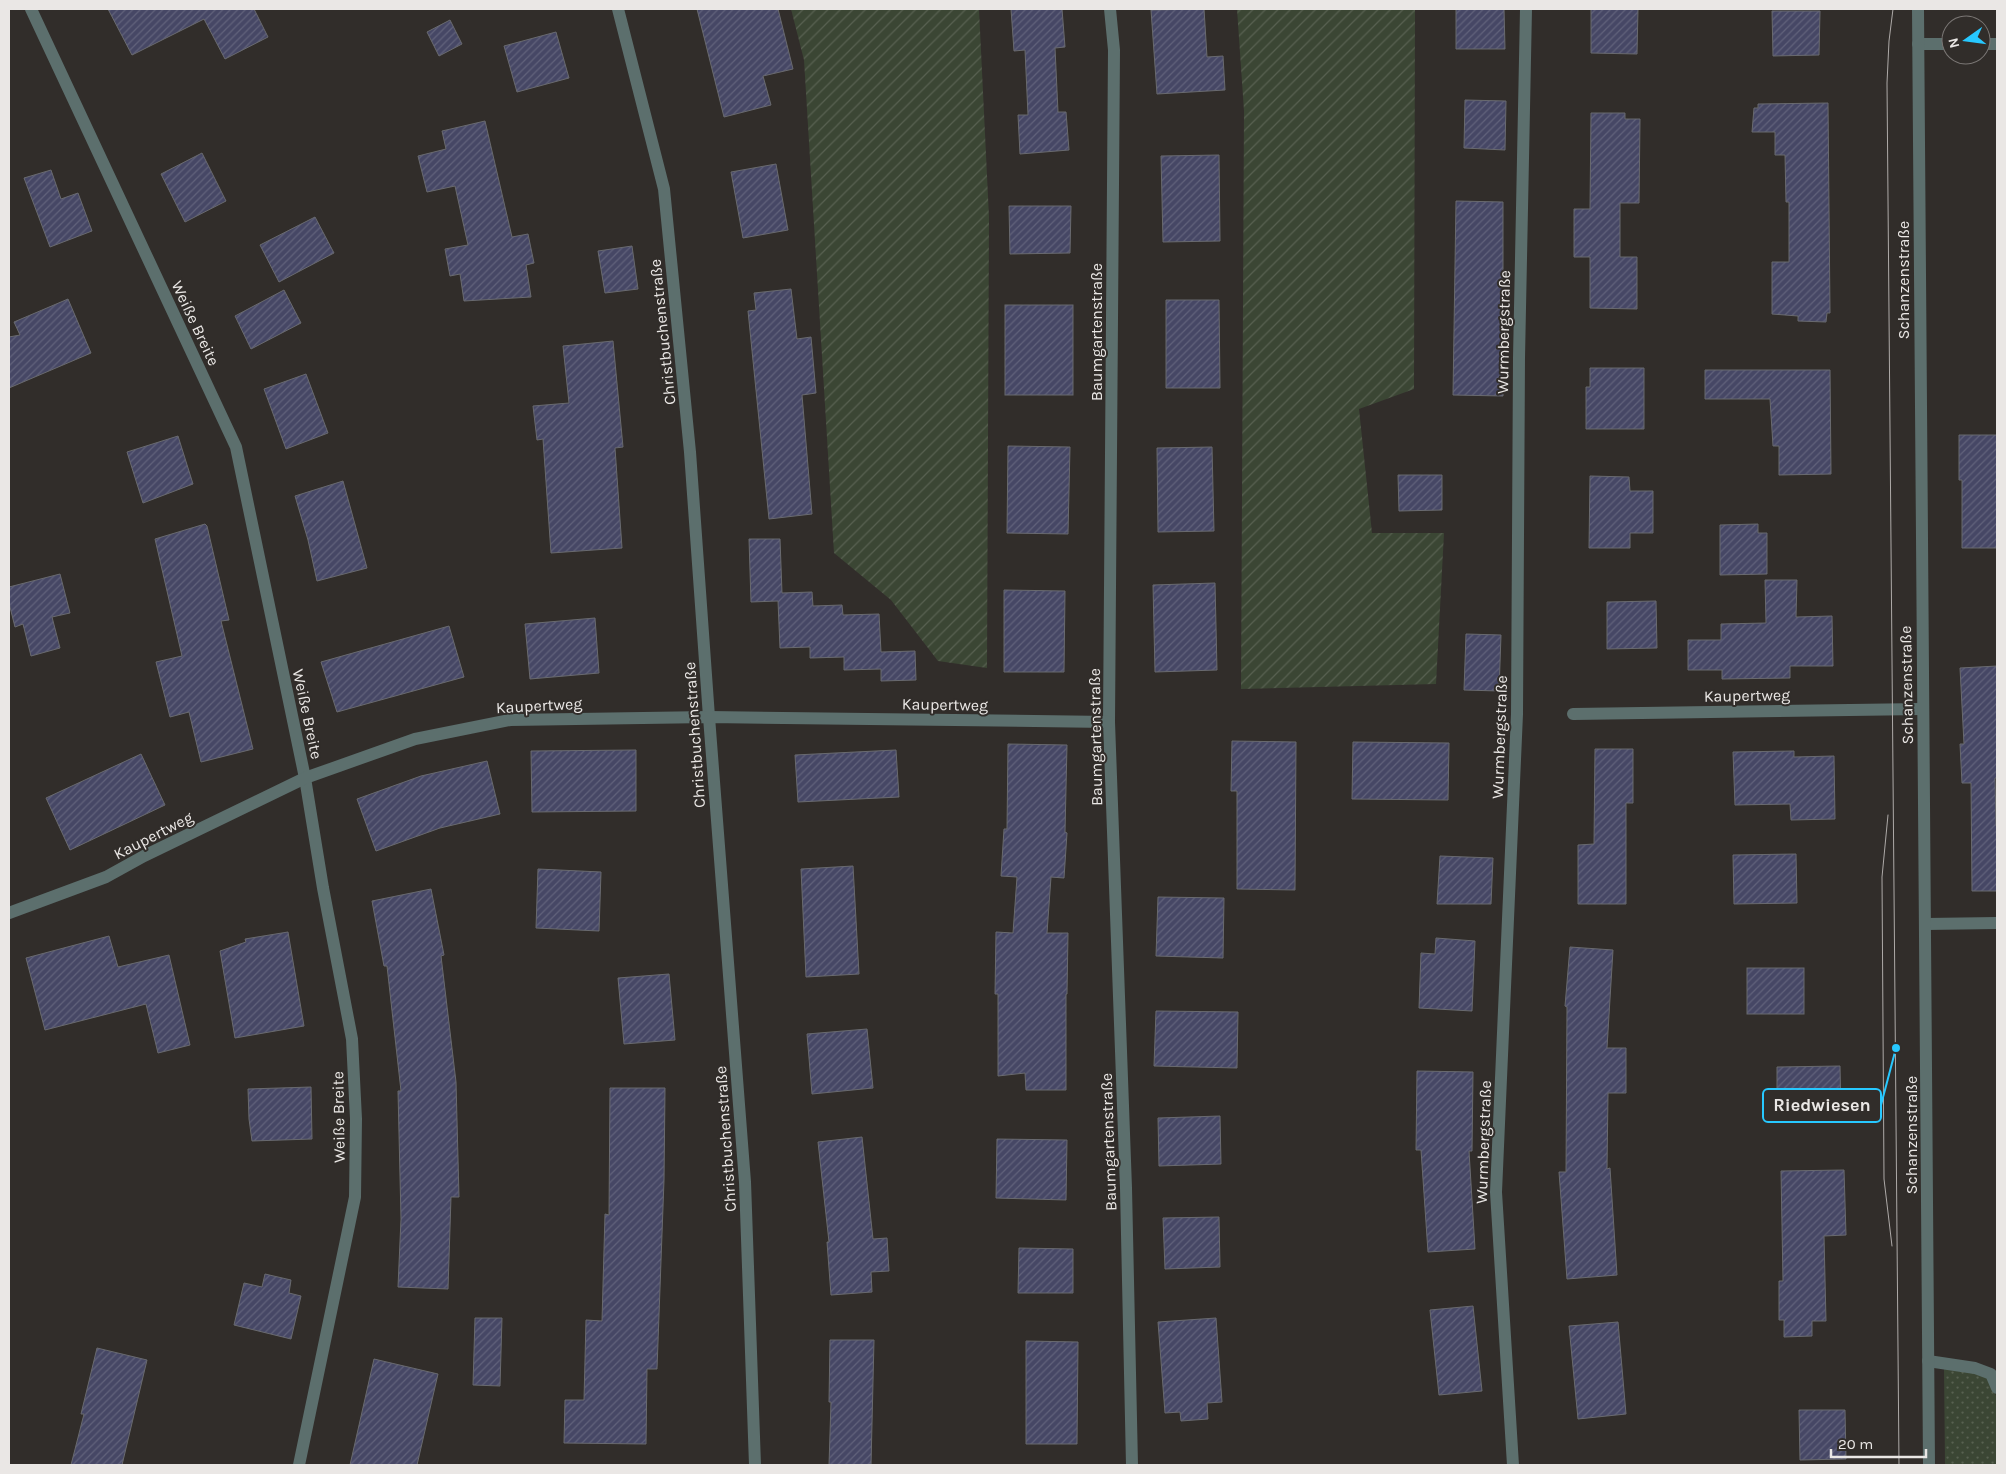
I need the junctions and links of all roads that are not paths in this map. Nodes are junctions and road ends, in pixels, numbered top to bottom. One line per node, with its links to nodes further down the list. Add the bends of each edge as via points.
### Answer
1 (30, 9): 12 (street, Weiße Breite, via 236,447)
2 (618, 9): 10 (street, Christbuchenstraße, via 664,189 690,452)
3 (1110, 9): 11 (street, Baumgartenstraße, via 1114,50)
4 (1526, 9): 21 (street, Wurmbergstraße, via 1518,368 1518,714 1496,1192)
5 (1918, 9): 6 (street, Schanzenstraße)
6 (1918, 44): 7 (street); 8 (street, Schanzenstraße)
7 (1941, 44)
8 (1922, 709): 9 (street, Kaupertweg); 15 (street, Schanzenstraße)
9 (1573, 714)
10 (708, 716): 11 (street, Kaupertweg); 12 (street, Kaupertweg, via 510,720 415,738); 19 (street, Christbuchenstraße, via 745,1182)
11 (1109, 722): 20 (street, Baumgartenstraße, via 1126,1188)
12 (305, 778): 13 (street, Kaupertweg, via 106,876); 18 (street, Weiße Breite, via 352,1039 356,1119 354,1197)
13 (9, 913)
14 (1997, 923): 15 (street)
15 (1926, 924): 16 (street, Schanzenstraße)
16 (1928, 1362): 17 (street, via 1975,1368 1991,1374); 22 (street, Schanzenstraße)
17 (1997, 1388)
18 (299, 1465)
19 (755, 1465)
20 (1132, 1465)
21 (1512, 1465)
22 (1929, 1465)

